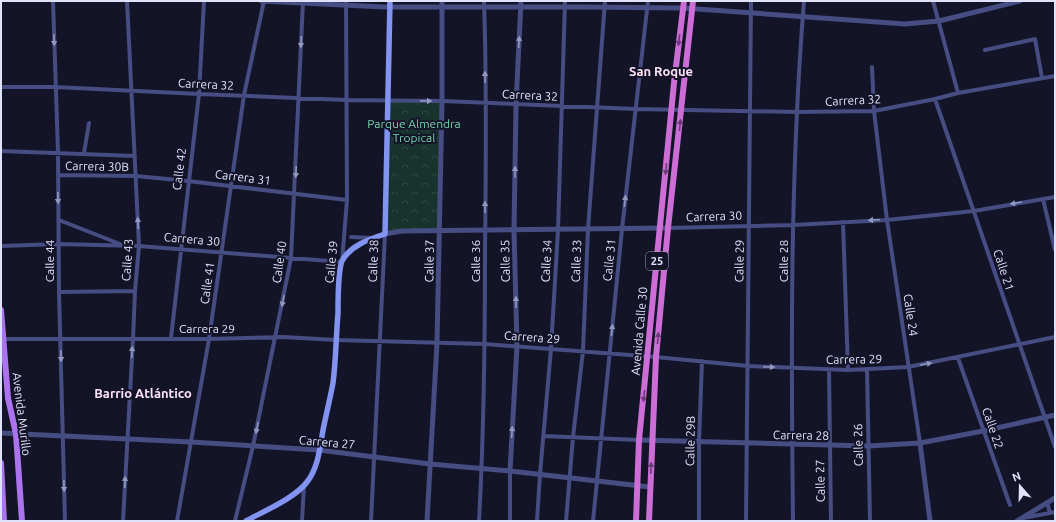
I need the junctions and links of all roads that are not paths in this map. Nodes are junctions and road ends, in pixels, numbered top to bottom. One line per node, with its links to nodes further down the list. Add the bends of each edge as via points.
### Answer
1 (52, 1): 37 (street, Calle 44, one-way to 37)
2 (127, 1): 38 (street, Calle 43)
3 (204, 1): 40 (street, Calle 42)
4 (261, 1): 5 (street)
5 (264, 1): 18 (street); 41 (street, Calle 41)
6 (442, 1): 21 (street, Calle 37)
7 (484, 1): 22 (street, Calle 36)
8 (521, 1): 23 (street, Calle 35)
9 (565, 1): 24 (street, Calle 34)
10 (605, 1): 25 (street, Calle 33)
11 (648, 1): 26 (street, Calle 31)
12 (684, 1): 27 (highway, Avenida Calle 30 / 25)
13 (693, 1): 28 (highway, Avenida Calle 30 / 25)
14 (752, 1): 29 (street, Calle 29)
15 (804, 1): 30 (street, Calle 28)
16 (933, 1): 31 (street)
17 (1020, 1): 31 (street)
18 (303, 2): 19 (street); 42 (street, Calle 40, one-way to 42)
19 (346, 3): 20 (street); 44 (street, Calle 39)
20 (390, 4): 21 (street); 45 (main road, Calle 38)
21 (442, 7): 22 (street); 46 (street, Calle 37)
22 (484, 7): 23 (street); 47 (street, Calle 36, one-way to 22)
23 (521, 7): 24 (street); 48 (street, Calle 35, one-way to 23)
24 (565, 7): 25 (street); 49 (street, Calle 34)
25 (605, 7): 26 (street); 50 (street, Calle 33)
26 (648, 7): 27 (street); 51 (street, Calle 31)
27 (683, 8): 28 (street); 52 (highway, Avenida Calle 30 / 25, one-way to 52)
28 (692, 8): 29 (street); 53 (highway, Avenida Calle 30 / 25)
29 (751, 13): 30 (street); 55 (street, Calle 29)
30 (803, 17): 31 (street, via 905,24); 56 (street, Calle 28)
31 (939, 21): 39 (street)
32 (985, 50): 35 (street, via 1035,39)
33 (872, 67): 54 (street, Calle 24)
34 (1055, 76): 35 (street, Carrera 32)
35 (1042, 78): 39 (street, Carrera 32)
36 (1, 87): 37 (street, Carrera 32)
37 (55, 87): 38 (street, Carrera 32); 59 (street, Calle 44)
38 (132, 90): 40 (street, Carrera 32); 61 (street, Calle 43)
39 (958, 93): 43 (street, Carrera 32)
40 (198, 94): 41 (street, Carrera 32); 64 (street, Calle 42)
41 (244, 96): 42 (street, Carrera 32); 65 (street, Calle 41)
42 (299, 97): 44 (street, Carrera 32); 66 (street, Calle 40, one-way to 66)
43 (934, 99): 54 (street, Carrera 32); 70 (street, Calle 21)
44 (346, 100): 45 (street, Carrera 32); 69 (street, Calle 39)
45 (387, 100): 46 (street, Carrera 32, one-way to 46); 84 (main road, Calle 38)
46 (442, 101): 47 (street, Carrera 32); 82 (street, Calle 37)
47 (486, 103): 48 (street, Carrera 32); 83 (street, Calle 36, one-way to 47)
48 (516, 105): 49 (street, Carrera 32); 80 (street, Calle 35, one-way to 48)
49 (562, 107): 50 (street, Carrera 32); 81 (street, Calle 34)
50 (597, 108): 51 (street, Carrera 32); 78 (street, Calle 33)
51 (636, 109): 52 (street, Carrera 32); 79 (street, Calle 31, one-way to 51)
52 (672, 109): 53 (street, Carrera 32); 76 (highway, Avenida Calle 30 / 25, one-way to 76)
53 (681, 110): 55 (street, Carrera 32); 77 (highway, Avenida Calle 30 / 25, one-way to 53)
54 (874, 111): 56 (street, Carrera 32); 72 (street, Calle 24)
55 (750, 112): 56 (street, Carrera 32); 75 (street, Calle 29)
56 (797, 112): 74 (street, Calle 28)
57 (89, 123): 60 (street)
58 (1, 151): 59 (street)
59 (58, 152): 60 (street); 62 (street, Calle 44)
60 (84, 153): 61 (street)
61 (135, 156): 63 (street, Calle 43)
62 (58, 175): 63 (street, Carrera 30B); 71 (street, Calle 44, one-way to 71)
63 (136, 176): 64 (street, Carrera 31); 90 (street, Calle 43, one-way to 63)
64 (188, 181): 65 (street, Carrera 31); 91 (street, Calle 42)
65 (231, 186): 66 (street, Carrera 31); 93 (street, Calle 41)
66 (295, 194): 69 (street, Carrera 31); 94 (street, Calle 40)
67 (1055, 197): 68 (street, Carrera 30)
68 (1043, 199): 70 (street, Carrera 30, one-way to 70); 92 (street)
69 (348, 200): 95 (street, Calle 39)
70 (974, 211): 72 (street, Carrera 30); 110 (street, Calle 21)
71 (59, 220): 87 (street, Calle 44); 88 (street)
72 (888, 220): 73 (street, Carrera 30, one-way to 73); 120 (street, Calle 24)
73 (843, 222): 74 (street, Carrera 30); 123 (street)
74 (793, 225): 75 (street, Carrera 30); 121 (street, Calle 28)
75 (749, 226): 77 (street, Carrera 30); 119 (street, Calle 29)
76 (660, 228): 77 (street, Carrera 30); 79 (street, Carrera 30); 115 (highway, Avenida Calle 30 / 25)
77 (668, 228): 116 (highway, Avenida Calle 30 / 25, one-way to 77)
78 (588, 229): 79 (street, Carrera 30); 81 (street, Carrera 30); 113 (street, Calle 33)
79 (622, 229): 114 (street, Calle 31, one-way to 79)
80 (514, 230): 81 (street, Carrera 30); 83 (street, Carrera 30); 111 (street, Calle 35, one-way to 80)
81 (558, 230): 112 (street, Calle 34)
82 (439, 231): 83 (street, Carrera 30); 84 (street, Carrera 30, via 402,231); 108 (street, Calle 37)
83 (485, 231): 109 (street, Calle 36)
84 (385, 234): 86 (main road, Carrera 30); 107 (street, Calle 38)
85 (351, 237): 86 (street, Carrera 30)
86 (372, 238): 95 (main road, Carrera 30, via 351,250)
87 (59, 244): 88 (street, Carrera 30); 89 (street, Carrera 30); 97 (street, Calle 44)
88 (124, 245): 90 (street, Carrera 30)
89 (1, 246)
90 (139, 246): 91 (street, Carrera 30); 96 (street, Calle 43)
91 (181, 248): 93 (street, Carrera 30); 100 (street, Calle 42)
92 (1055, 250)
93 (222, 252): 94 (street, Carrera 30); 104 (street, Calle 41)
94 (291, 258): 95 (street, Carrera 30); 101 (street, Calle 40, one-way to 101)
95 (342, 262): 106 (main road, Calle 39)
96 (134, 291): 97 (street); 103 (street, Calle 43)
97 (59, 292): 102 (street, Calle 44)
98 (1, 310): 105 (main road, Avenida Murillo)
99 (1055, 337): 110 (street, Carrera 29)
100 (171, 338): 103 (street, Carrera 29); 104 (street, Carrera 29)
101 (275, 338): 104 (street, Carrera 29); 106 (street, Carrera 29); 143 (street, Calle 40, one-way to 143)
102 (61, 339): 103 (street, Carrera 29); 105 (street, Carrera 29); 130 (street, Calle 44, one-way to 130)
103 (133, 339): 133 (street, Calle 43, one-way to 103)
104 (209, 339): 137 (street, Calle 41)
105 (3, 340): 129 (main road, Avenida Murillo, via 8,398)
106 (336, 340): 107 (street, Carrera 29); 146 (main road, Calle 39, via 333,382)
107 (381, 342): 108 (street, Carrera 29); 147 (street, Calle 38)
108 (437, 342): 109 (street, Carrera 29); 149 (street, Calle 37)
109 (484, 344): 111 (street, Carrera 29); 150 (street, Calle 36)
110 (1019, 345): 117 (street, Carrera 29); 126 (street, Calle 21)
111 (517, 346): 112 (street, Carrera 29); 151 (street, Calle 35, one-way to 111)
112 (551, 348): 113 (street, Carrera 29); 131 (street, Calle 34)
113 (583, 351): 114 (street, Carrera 29); 132 (street, Calle 33)
114 (610, 353): 115 (street, Carrera 29); 134 (street, Calle 31)
115 (648, 356): 116 (street, Carrera 29); 135 (highway, Avenida Calle 30 / 25, one-way to 135)
116 (656, 356): 118 (street, Carrera 29); 136 (highway, Avenida Calle 30 / 25)
117 (958, 358): 120 (street, Carrera 29, one-way to 117); 127 (street, Calle 22)
118 (702, 361): 119 (street, Carrera 29); 138 (street, Calle 29B)
119 (748, 366): 121 (street, Carrera 29, one-way to 121); 139 (street, Calle 29)
120 (908, 367): 124 (street, Carrera 29); 140 (street, Calle 24)
121 (793, 368): 122 (street, Carrera 29); 141 (street, Calle 28)
122 (829, 369): 123 (street, Carrera 29); 142 (street, Calle 27)
123 (848, 370): 124 (street, Carrera 29)
124 (867, 370): 144 (street, Calle 26)
125 (1055, 415): 126 (street, Carrera 28)
126 (1044, 417): 127 (street, Carrera 28); 145 (street, Calle 21)
127 (983, 431): 140 (street, Carrera 28); 160 (street, Calle 22)
128 (1, 433): 129 (street, Carrera 27)
129 (16, 434): 130 (street, Carrera 27); 164 (main road, Avenida Murillo)
130 (63, 436): 133 (street, Carrera 27); 165 (street, Calle 44, one-way to 165)
131 (543, 436): 132 (street, Carrera 28); 152 (street, Calle 34)
132 (573, 437): 134 (street, Carrera 28); 153 (street, Calle 33)
133 (127, 439): 137 (street, Carrera 27); 166 (street, Calle 43, one-way to 133)
134 (601, 439): 135 (street, Carrera 28); 154 (street, Calle 31)
135 (639, 440): 136 (street, Carrera 28); 156 (highway, Avenida Calle 30 / 25)
136 (652, 441): 138 (street, Carrera 28); 157 (highway, Avenida Calle 30 / 25, one-way to 136)
137 (190, 442): 143 (street, Carrera 27); 167 (street, Calle 41)
138 (699, 442): 139 (street, Carrera 28); 180 (street, Calle 29B)
139 (747, 443): 141 (street, Carrera 28); 181 (street, Calle 29)
140 (920, 443): 144 (street, Carrera 28); 185 (street, Calle 24)
141 (792, 444): 142 (street, Carrera 28); 182 (street, Calle 28)
142 (830, 445): 144 (street, Carrera 28); 183 (street, Calle 27)
143 (253, 446): 146 (street, Carrera 27); 168 (street, Calle 40)
144 (868, 446): 184 (street, Calle 26)
145 (1055, 447)
146 (319, 450): 147 (street, Carrera 27); 155 (main road, Calle 39, via 314,469)
147 (375, 456): 149 (street, Carrera 27); 171 (street, Calle 38)
148 (1, 463): 163 (main road)
149 (430, 464): 150 (street, Carrera 27); 172 (street, Calle 37)
150 (482, 468): 151 (street, Carrera 27); 173 (street, Calle 36)
151 (510, 471): 152 (street, Carrera 27); 174 (street, Calle 35)
152 (540, 474): 153 (street, Carrera 27); 175 (street, Calle 34)
153 (570, 478): 154 (street, Carrera 27); 176 (street, Calle 33)
154 (597, 481): 156 (street, Carrera 27); 177 (street, Calle 31)
155 (304, 486): 169 (main road, via 288,499); 170 (street, Calle 39)
156 (637, 486): 157 (street, Carrera 27); 178 (highway, Avenida Calle 30 / 25)
157 (650, 487): 179 (highway, Avenida Calle 30 / 25)
158 (1055, 498): 159 (street)
159 (1047, 502): 161 (street); 162 (street)
160 (1010, 505)
161 (1053, 513): 162 (street)
162 (1019, 520)
163 (4, 521)
164 (22, 521)
165 (65, 521)
166 (123, 521)
167 (178, 521)
168 (235, 521)
169 (246, 521)
170 (302, 521)
171 (371, 521)
172 (427, 521)
173 (479, 521)
174 (510, 521)
175 (537, 521)
176 (566, 521)
177 (593, 521)
178 (636, 521)
179 (649, 521)
180 (699, 521)
181 (746, 521)
182 (793, 521)
183 (831, 521)
184 (870, 521)
185 (930, 521)

